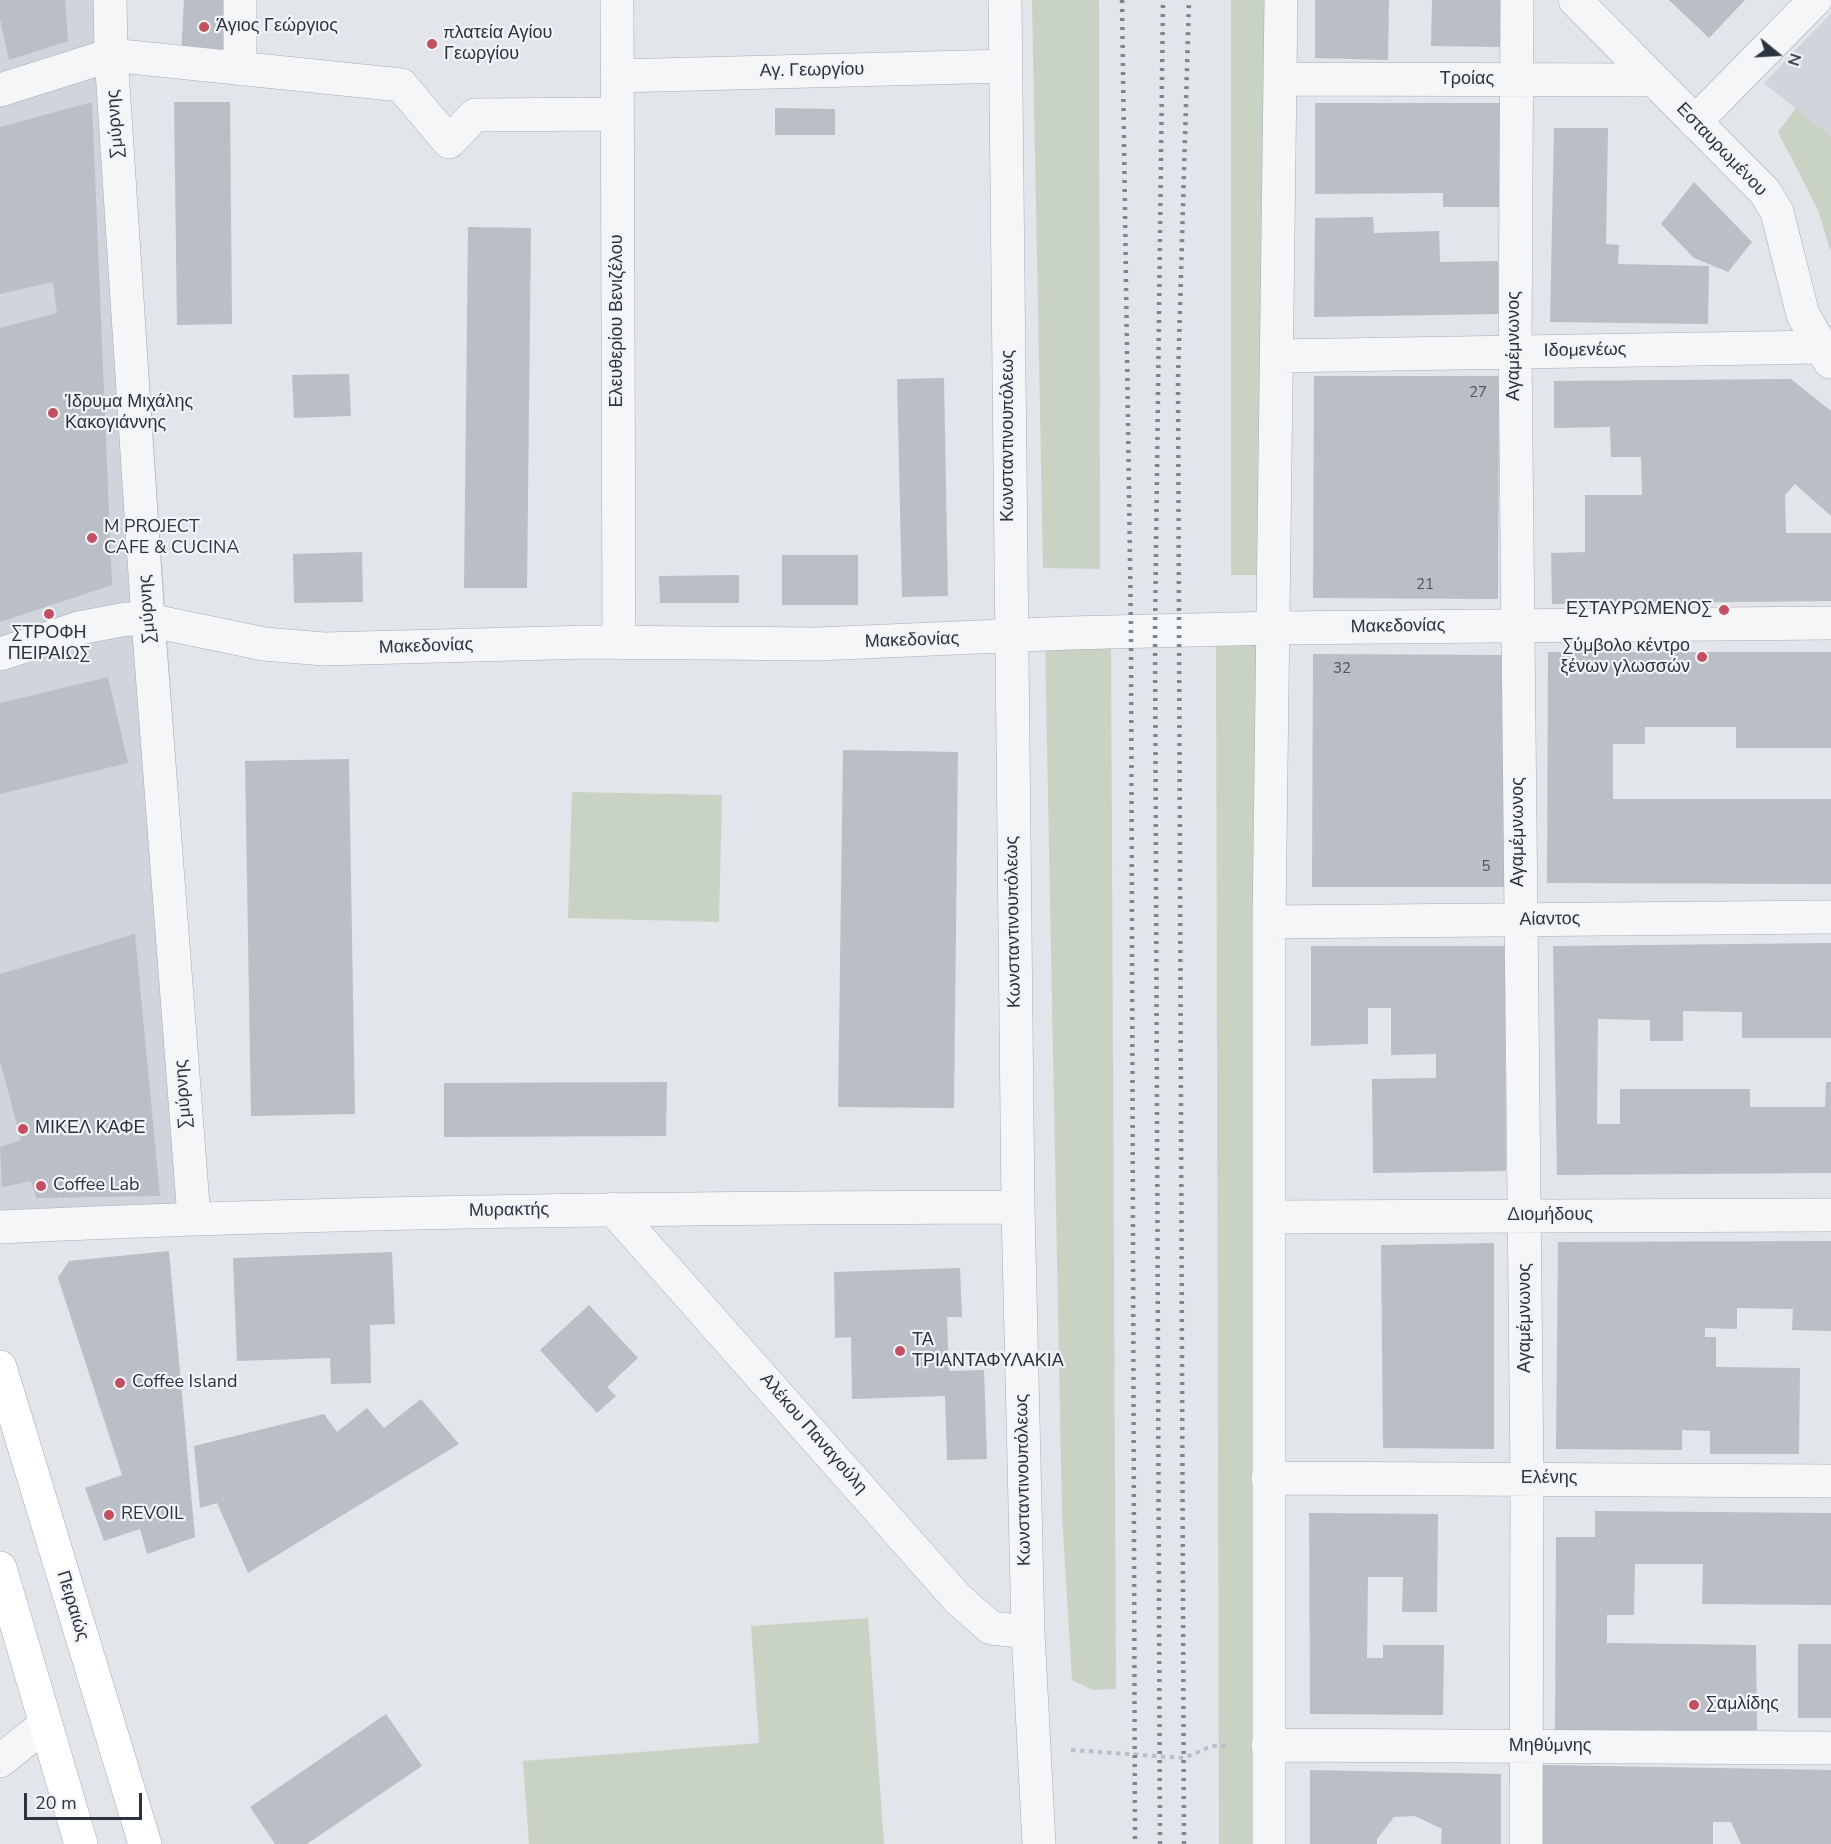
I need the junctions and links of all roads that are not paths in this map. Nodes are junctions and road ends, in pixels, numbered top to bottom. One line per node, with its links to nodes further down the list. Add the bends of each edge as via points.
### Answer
1 (110, 0): 9 (street, Σμύρνης)
2 (240, 0): 11 (street)
3 (617, 0): 12 (street, Ελευθερίου Βενιζέλου)
4 (1005, 0): 10 (street, Κωνσταντινουπόλεως)
5 (1281, 0): 13 (street)
6 (1517, 0): 14 (street, Αγαμέμνωνος)
7 (1575, 0): 15 (street, Εσταυρωμένου)
8 (1815, 0): 18 (street)
9 (111, 55): 11 (street); 16 (street); 22 (street, Σμύρνης)
10 (1006, 66): 12 (street, Αγ. Γεωργίου); 26 (street, Κωνσταντινουπόλεως)
11 (240, 69): 17 (street, via 401,85 449,142 475,115)
12 (617, 76): 17 (street, Ελευθερίου Βενιζέλου)
13 (1280, 79): 14 (street, Τροίας); 21 (street)
14 (1515, 80): 15 (street, Τροίας); 19 (street, Αγαμέμνωνος)
15 (1653, 80): 18 (street, Εσταυρωμένου)
16 (0, 90)
17 (617, 114): 27 (street, Ελευθερίου Βενιζέλου)
18 (1695, 122): 20 (street, Εσταυρωμένου, via 1765,192 1777,212 1803,315)
19 (1515, 352): 20 (street, Ιδομενέως); 21 (street, Ιδομενέως); 24 (street, Αγαμέμνωνος)
20 (1825, 355)
21 (1278, 356): 25 (street)
22 (148, 620): 27 (street, Μακεδονίας, via 264,644 324,649); 28 (street, Μακεδονίας, via 126,619 79,628); 37 (street, Σμύρνης)
23 (1831, 622): 24 (street, Μακεδονίας)
24 (1517, 625): 25 (street, Μακεδονίας); 30 (street, Αγαμέμνωνος)
25 (1275, 628): 26 (street, Μακεδονίας); 31 (street)
26 (1011, 636): 27 (street, Μακεδονίας, via 829,644); 32 (street, Κωνσταντινουπόλεως)
27 (619, 643)
28 (0, 654)
29 (1831, 917): 30 (street, Αίαντος)
30 (1519, 920): 31 (street, Αίαντος); 35 (street, Αγαμέμνωνος)
31 (1269, 922): 36 (street)
32 (1018, 1207): 33 (street, Μυρακτής); 44 (street, Κωνσταντινουπόλεως)
33 (613, 1209): 37 (street, Μυρακτής); 44 (street, Αλέκου Παναγούλη, via 958,1599 991,1628)
34 (1831, 1215): 35 (street, Διομήδους)
35 (1525, 1216): 36 (street, Διομήδους); 41 (street, Αγαμέμνωνος)
36 (1269, 1217): 40 (street)
37 (194, 1218): 38 (street, Μυρακτής)
38 (0, 1227)
39 (0, 1368): 51 (main road, Πειραιώς)
40 (1268, 1478): 41 (street, Ελένης); 46 (street)
41 (1527, 1479): 42 (street, Ελένης); 47 (street, Αγαμέμνωνος)
42 (1831, 1481)
43 (0, 1568): 45 (main road)
44 (1028, 1632): 52 (street, Κωνσταντινουπόλεως)
45 (46, 1724): 49 (street); 50 (main road)
46 (1268, 1745): 47 (street, Μηθύμνης); 53 (street)
47 (1526, 1747): 48 (street, Μηθύμνης); 54 (street, Αγαμέμνωνος)
48 (1831, 1748)
49 (0, 1761)
50 (81, 1844)
51 (145, 1844)
52 (1039, 1844)
53 (1269, 1844)
54 (1526, 1844)

